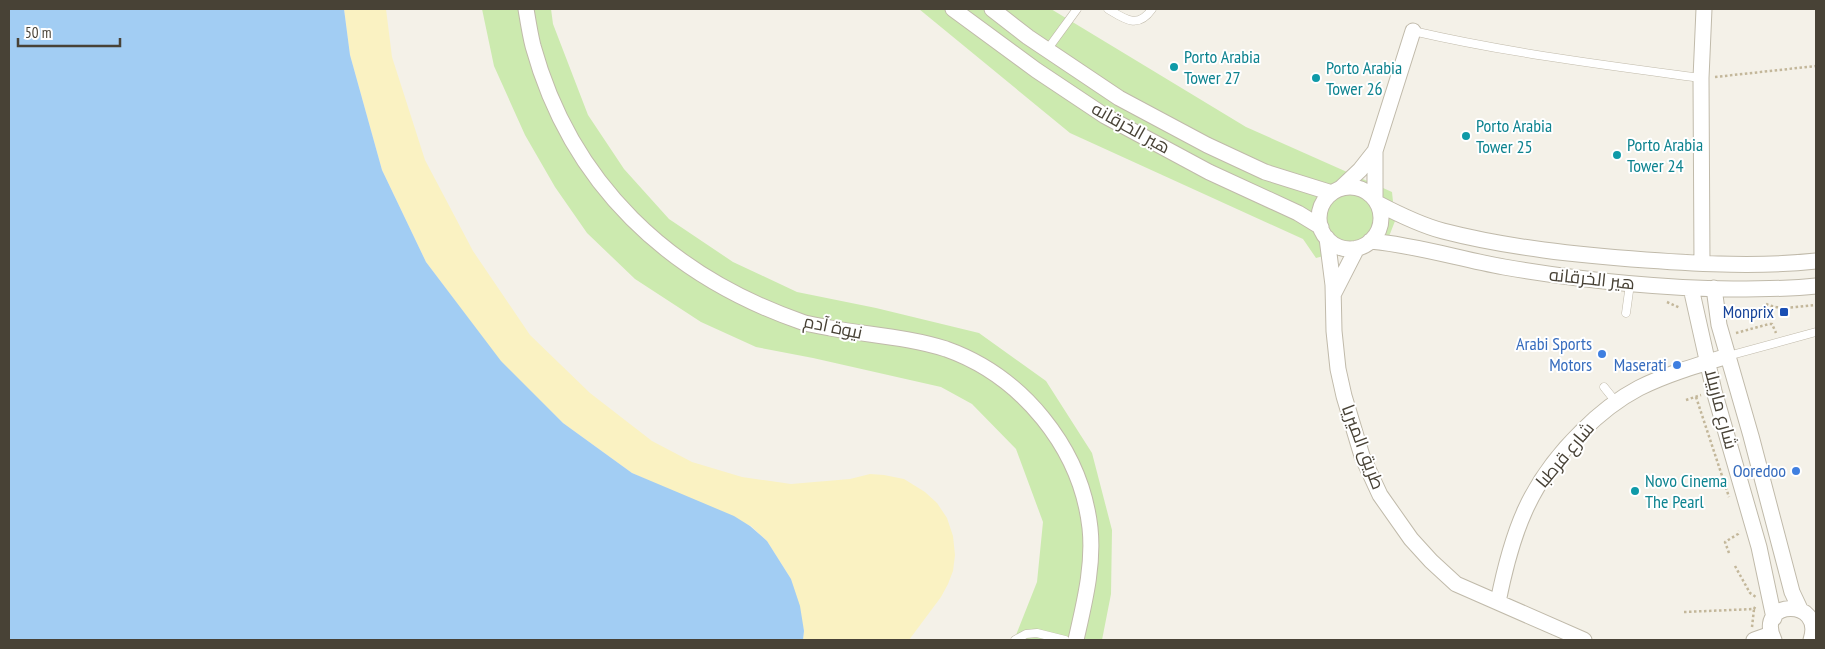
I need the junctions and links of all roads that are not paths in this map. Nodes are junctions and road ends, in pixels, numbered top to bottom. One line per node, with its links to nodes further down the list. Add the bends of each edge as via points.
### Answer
1 (526, 9): 38 (street, نيوة آدم, via 532,44 560,120 622,210 654,240 732,293 778,313 805,323 946,349 983,366 1020,392 1053,430 1069,458 1083,494 1090,527 1091,560)
2 (954, 9): 14 (street, هير الخرقانه, via 1105,116 1209,172 1298,213)
3 (992, 9): 9 (street, هير الخرقانه)
4 (1077, 9): 9 (lane)
5 (1108, 9): 6 (lane, via 1128,20 1139,21)
6 (1152, 9)
7 (1704, 9): 10 (street)
8 (1413, 31): 10 (lane, via 1465,43); 11 (street)
9 (1047, 50): 12 (street, هير الخرقانه, via 1119,98 1207,146 1265,172)
10 (1701, 78): 17 (street)
11 (1375, 150): 12 (street, via 1360,170); 13 (street)
12 (1337, 191): 13 (street, via 1357,188); 14 (street, via 1322,206 1319,216)
13 (1376, 202): 15 (street, via 1381,220 1377,232); 17 (street, هير الخرقانه, via 1442,231 1540,250)
14 (1324, 232): 15 (street, via 1341,247); 22 (street, طريق الميريا, via 1333,275)
15 (1364, 245): 18 (street, هير الخرقانه, via 1413,246 1497,266); 22 (street)
16 (1816, 261): 17 (street, هير الخرقانه)
17 (1702, 263)
18 (1630, 284): 20 (street, هير الخرقانه); 23 (lane)
19 (1816, 286): 21 (street, هير الخرقانه)
20 (1691, 288): 21 (street, هير الخرقانه); 26 (street, شارع ماربيلا)
21 (1714, 288): 25 (street, شارع ماربيلا, via 1719,325)
22 (1333, 294): 31 (street, طريق الميريا, via 1338,369 1344,396 1362,456 1380,495 1411,539 1456,584)
23 (1626, 313)
24 (1816, 332): 25 (lane)
25 (1728, 356): 26 (street, شارع قرطبا); 29 (street, شارع ماربيلا)
26 (1708, 362): 28 (street, شارع قرطبا, via 1639,388); 30 (street, شارع ماربيلا)
27 (1604, 387): 28 (lane)
28 (1616, 402): 31 (street, شارع قرطبا, via 1568,444 1533,492 1509,553)
29 (1780, 544): 30 (street); 32 (street, شارع ماربيلا, via 1792,592)
30 (1759, 547): 33 (street, شارع ماربيلا)
31 (1498, 602): 39 (street, طريق الميريا)
32 (1800, 609): 33 (street, via 1788,608); 34 (street, شارع ماربيلا, via 1811,618)
33 (1774, 618): 35 (street)
34 (1814, 631)
35 (1773, 637): 40 (street)
36 (1015, 640): 37 (lane, via 1037,633)
37 (1066, 640)
38 (1076, 640)
39 (1584, 640)
40 (1754, 640)

